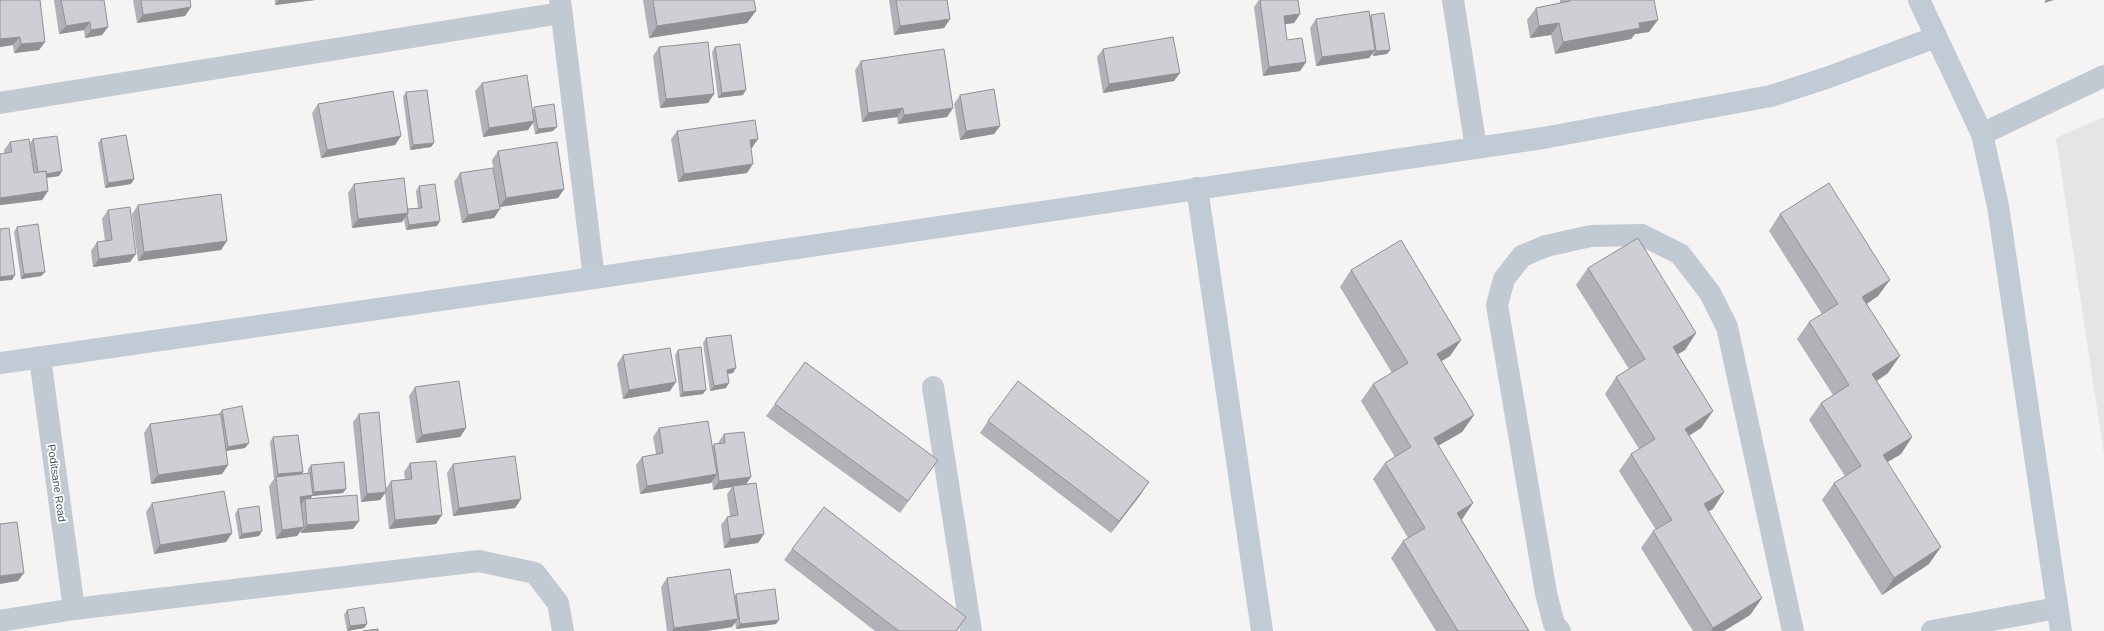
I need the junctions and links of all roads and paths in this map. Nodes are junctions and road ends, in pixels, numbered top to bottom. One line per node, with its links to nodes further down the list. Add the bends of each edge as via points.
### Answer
1 (1453, 0): 8 (street)
2 (1919, 0): 4 (street)
3 (560, 7): 6 (street); 10 (street)
4 (1936, 37): 7 (street); 8 (street, via 1771,96)
5 (2104, 76): 7 (street)
6 (0, 103)
7 (1982, 134): 14 (street, via 1998,206)
8 (1476, 148): 9 (street)
9 (1197, 188): 10 (street); 19 (street)
10 (594, 278): 11 (street)
11 (40, 358): 12 (street); 15 (street, Poditsane Road)
12 (0, 363)
13 (933, 387): 18 (street)
14 (2057, 608): 22 (street); 23 (street)
15 (74, 609): 16 (street); 17 (street, via 479,561 535,573 558,603)
16 (0, 621)
17 (563, 631)
18 (971, 631)
19 (1262, 631)
20 (1560, 631): 21 (street, via 1554,624 1546,593 1497,305 1504,279 1522,256 1546,246 1591,236 1642,234 1680,254 1710,293 1726,327)
21 (1793, 631)
22 (1932, 631)
23 (2061, 631)

